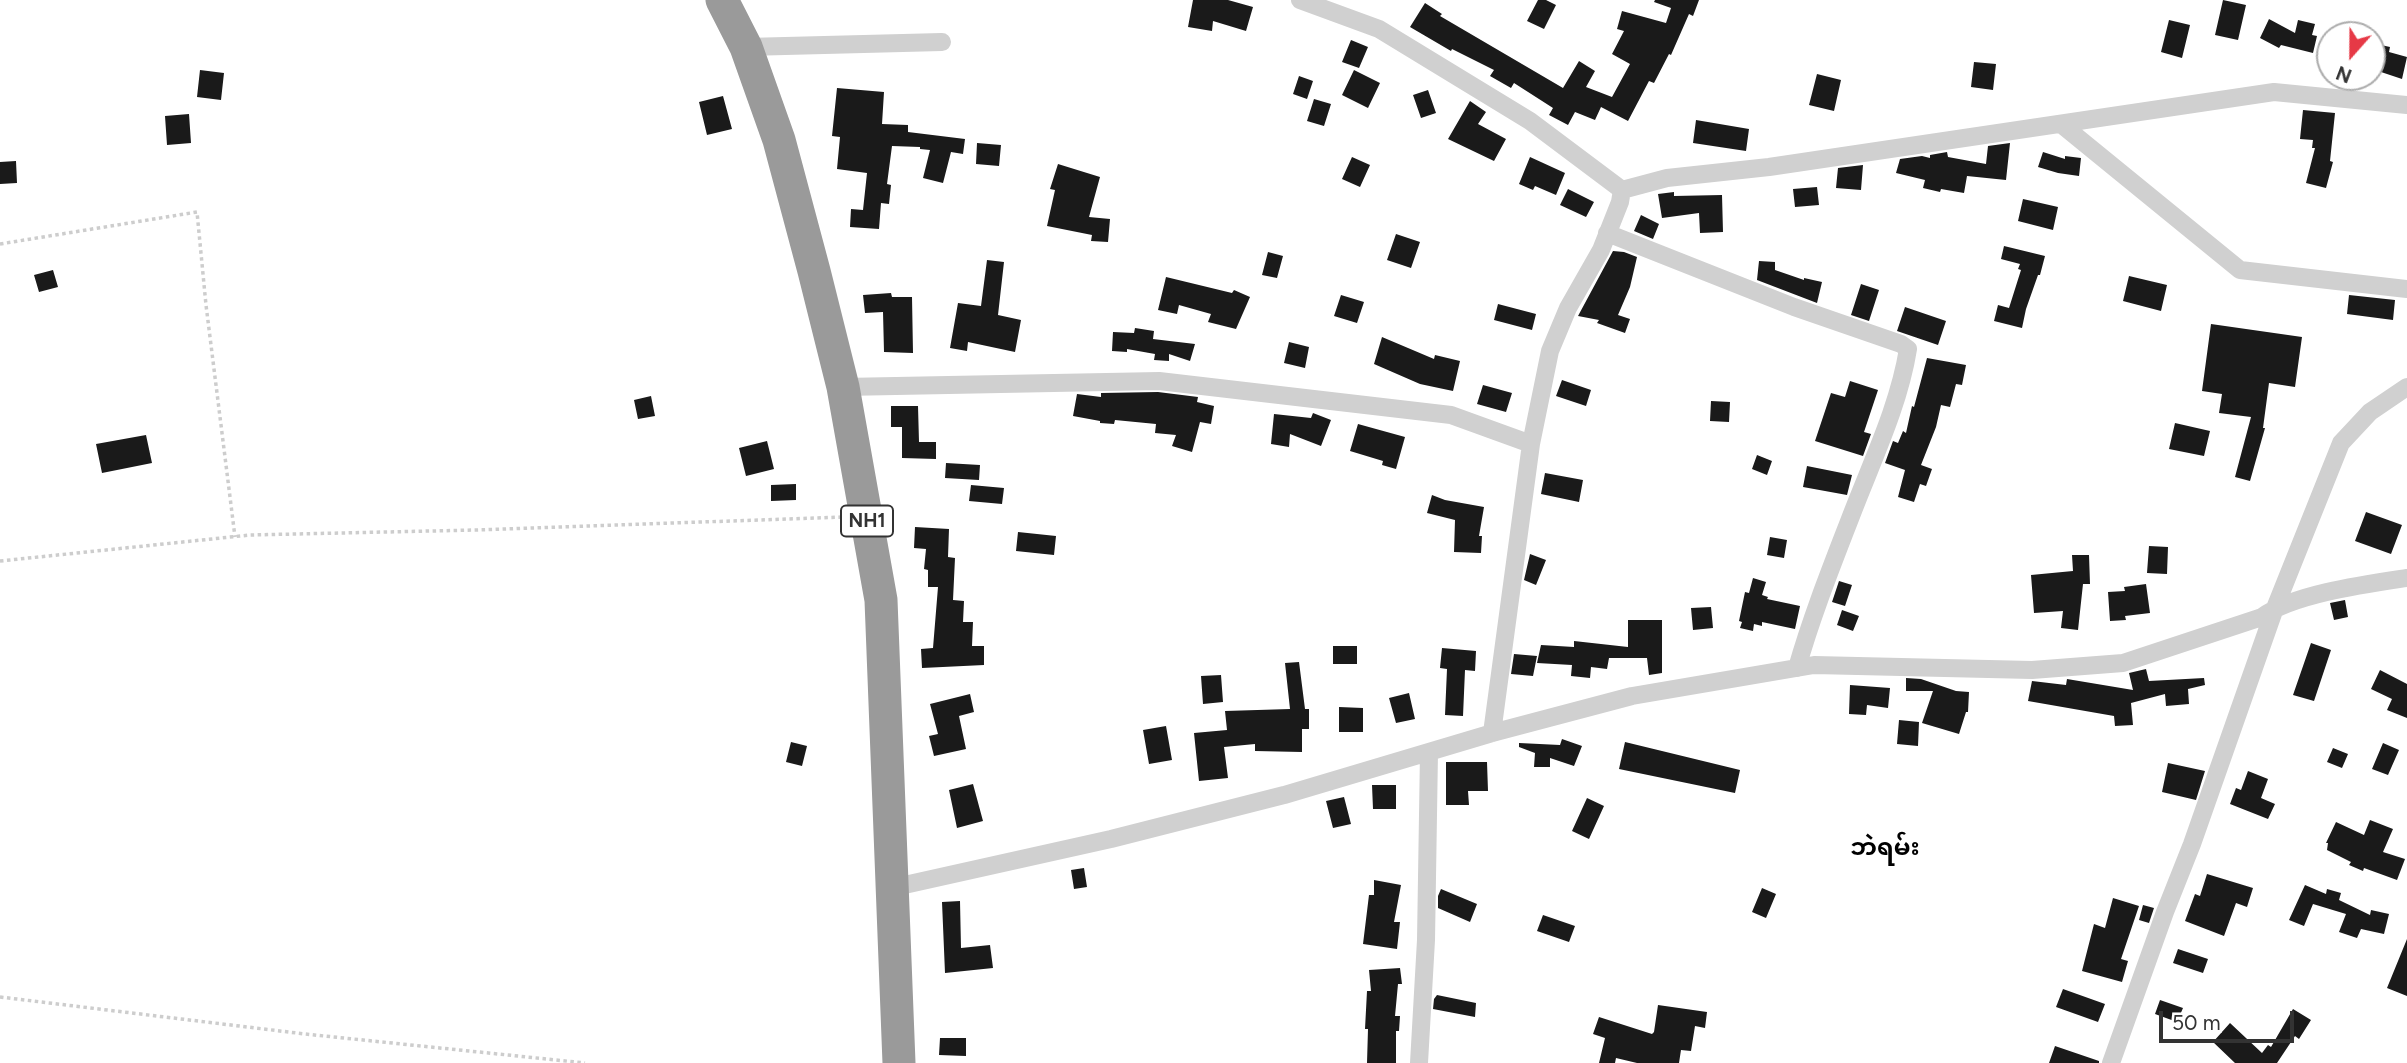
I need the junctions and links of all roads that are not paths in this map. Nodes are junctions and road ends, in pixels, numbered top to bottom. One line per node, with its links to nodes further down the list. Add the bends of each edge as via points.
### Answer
1 (722, 0): 4 (highway, NH1)
2 (1300, 0): 7 (street, via 1379,29 1530,121)
3 (942, 42): 4 (street)
4 (746, 47): 10 (highway, NH1, via 779,140)
5 (2407, 105): 6 (street, via 2274,92)
6 (2061, 124): 7 (street, via 1667,178); 9 (street, via 2240,270)
7 (1622, 190): 8 (street)
8 (1608, 233): 12 (street, via 1550,351); 15 (street, via 1908,349 1880,444)
9 (2407, 289)
10 (843, 387): 12 (street, via 1159,381 1451,415); 18 (highway, NH1, via 881,600)
11 (2407, 387): 14 (street, via 2370,412 2341,443)
12 (1531, 444): 16 (street)
13 (2407, 578): 14 (street)
14 (2275, 608): 15 (street, via 2262,617 2123,663 2032,670); 21 (street)
15 (1797, 668): 16 (street, via 1632,696)
16 (1492, 733): 17 (street)
17 (1429, 752): 18 (street, via 1244,806); 20 (street)
18 (891, 888): 19 (highway, NH1)
19 (899, 1063)
20 (1419, 1063)
21 (2111, 1063)

